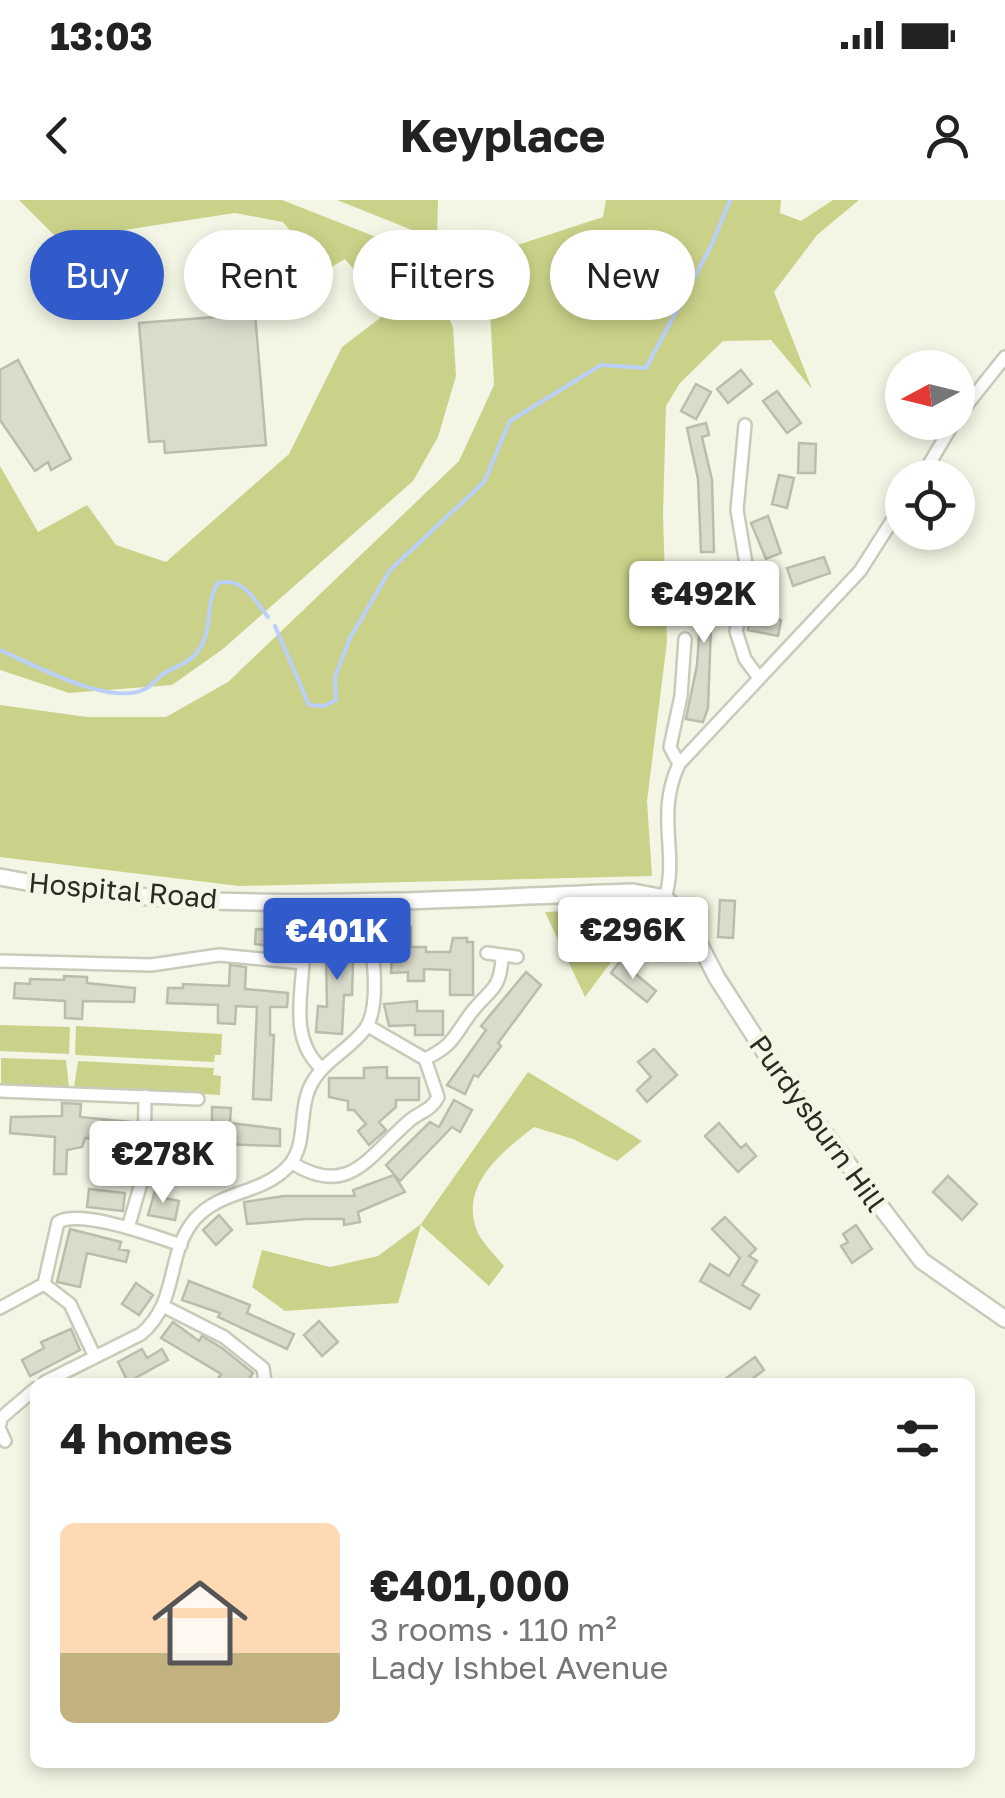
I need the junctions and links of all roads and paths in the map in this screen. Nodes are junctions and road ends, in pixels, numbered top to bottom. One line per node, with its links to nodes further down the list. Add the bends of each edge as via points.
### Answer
1 (1005, 356): 2 (street)
2 (975, 395)
3 (745, 425): 6 (street, via 736,510 748,582 736,631 744,659)
4 (885, 532): 6 (street, via 860,571)
5 (686, 639): 7 (street, via 670,747)
6 (759, 678): 7 (street)
7 (679, 764): 9 (street, via 665,816)
8 (0, 877): 10 (main road, Hospital Road, via 117,894)
9 (665, 898): 10 (main road, Hospital Road, via 632,892); 27 (main road, Purdysburn Hill, via 687,920 777,1071 922,1261)
10 (366, 901): 15 (street, via 374,976)
11 (487, 954): 13 (street)
12 (516, 957): 13 (street)
13 (502, 958): 16 (street, via 498,986 448,1048)
14 (0, 961): 17 (street, via 151,965 219,955 303,963 302,1041)
15 (368, 1026): 16 (street); 17 (street)
16 (425, 1059): 21 (street, via 438,1098 386,1146 340,1179 315,1177)
17 (320, 1067): 21 (street)
18 (0, 1092): 19 (street)
19 (145, 1096): 20 (street); 22 (street, via 144,1172)
20 (198, 1098)
21 (292, 1163): 23 (street, via 252,1188 215,1200)
22 (128, 1228): 23 (street); 24 (street, via 62,1218)
23 (181, 1245): 25 (street)
24 (44, 1284): 26 (street); 28 (street, via 70,1304)
25 (165, 1307): 28 (street, via 141,1334); 30 (street, via 247,1353)
26 (0, 1308)
27 (1005, 1319)
28 (95, 1358): 29 (street)
29 (52, 1378)
30 (264, 1378)
31 (30, 1393): 32 (street, via 1,1418)
32 (2, 1432)

